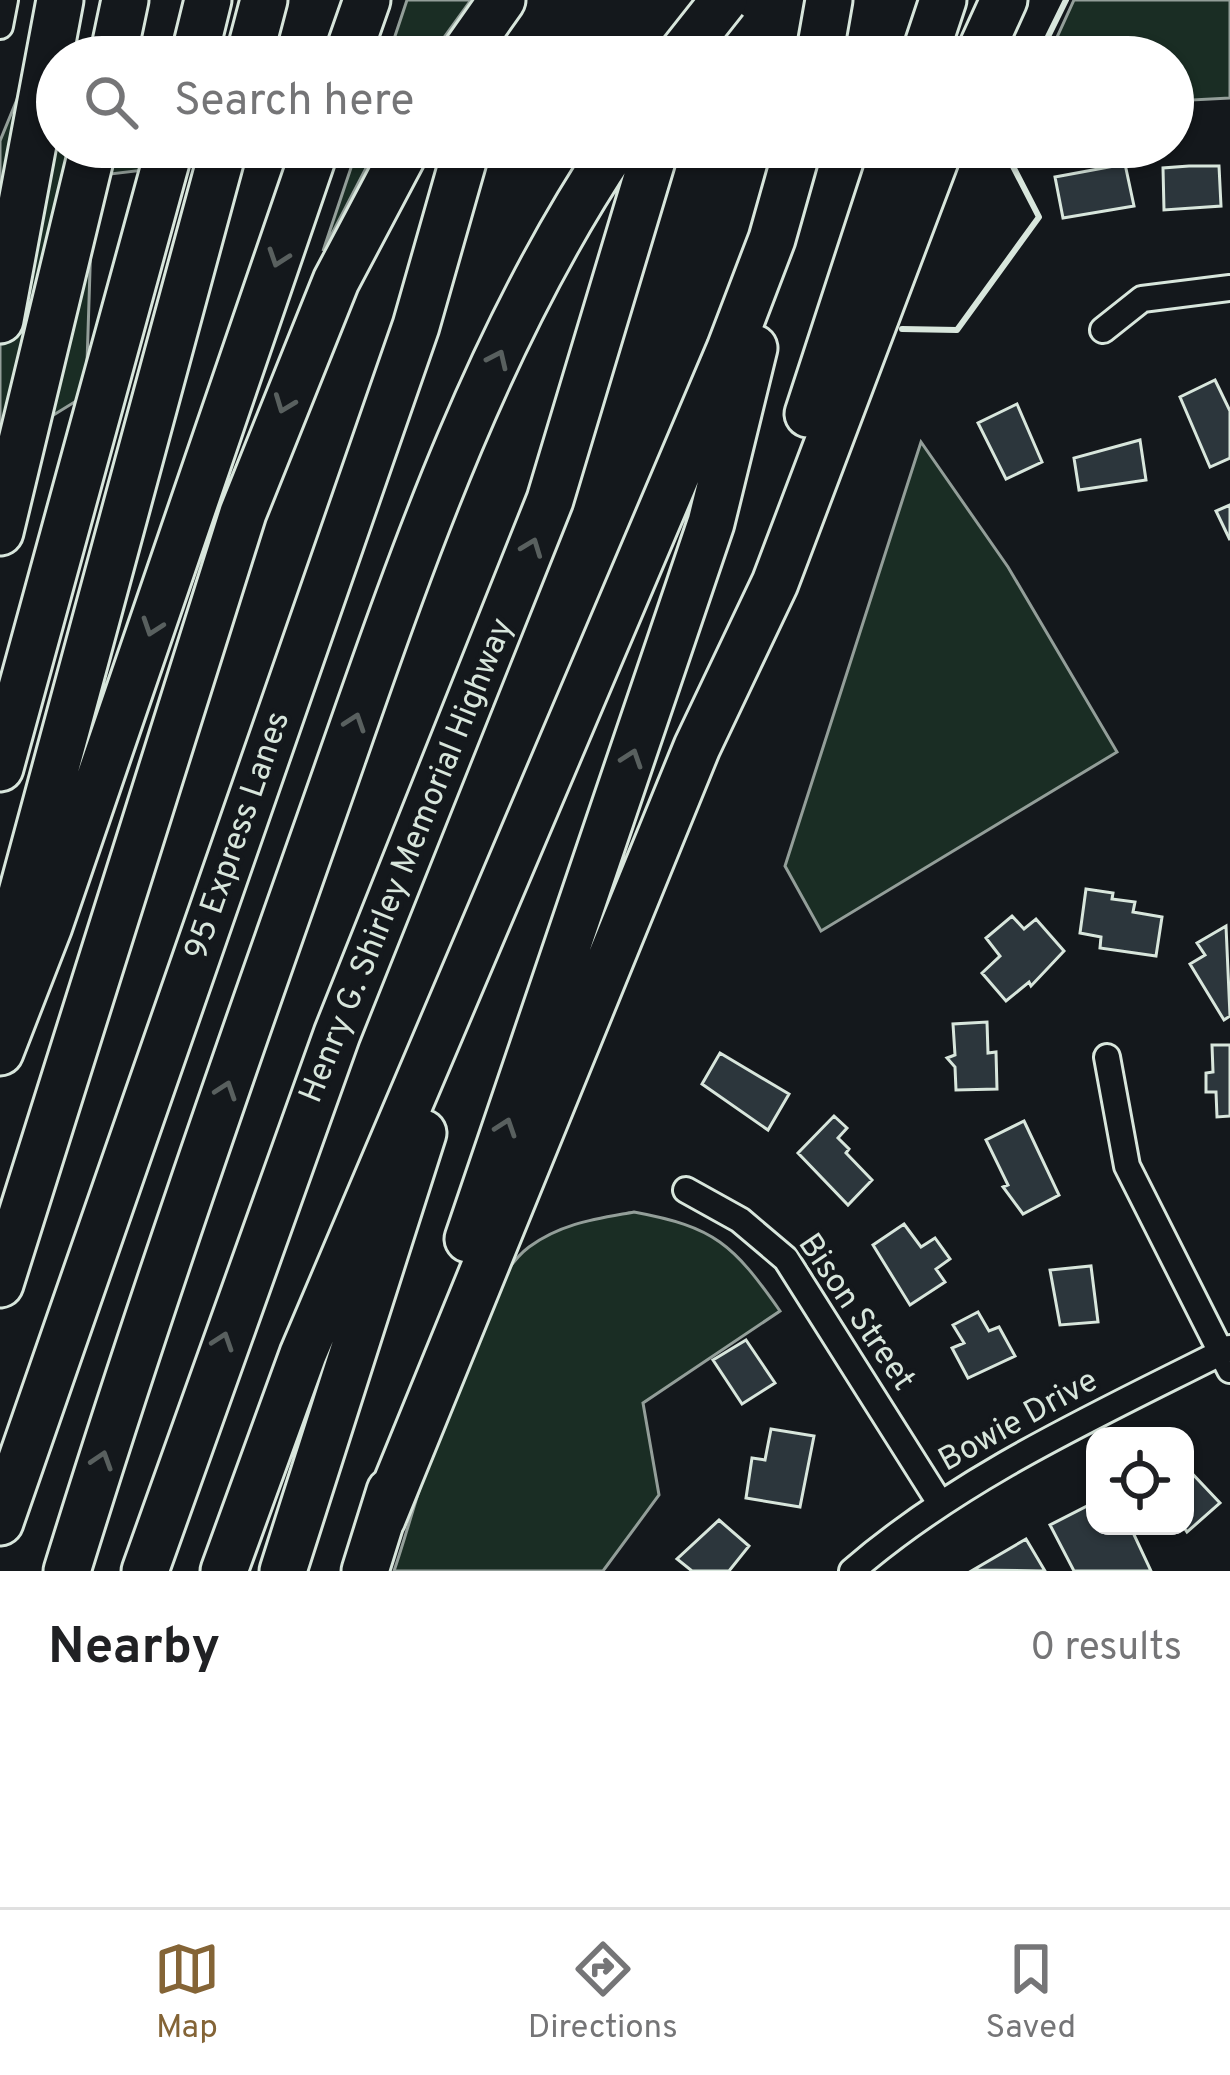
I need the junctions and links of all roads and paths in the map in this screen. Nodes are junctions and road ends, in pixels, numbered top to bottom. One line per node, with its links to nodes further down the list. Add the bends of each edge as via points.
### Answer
1 (4, 0): 13 (street)
2 (60, 0): 14 (highway)
3 (125, 0): 15 (highway)
4 (208, 0): 16 (highway)
5 (264, 0): 17 (highway)
6 (367, 0): 18 (highway)
7 (506, 0): 19 (highway); 20 (highway)
8 (703, 0): 21 (highway)
9 (724, 0): 22 (highway, bridge)
10 (829, 0): 23 (highway)
11 (943, 0): 24 (highway)
12 (1004, 0): 25 (highway)
13 (0, 26)
14 (53, 36)
15 (117, 36)
16 (199, 36)
17 (255, 36)
18 (354, 36)
19 (478, 36)
20 (498, 36)
21 (690, 36)
22 (697, 36)
23 (823, 36)
24 (931, 36)
25 (988, 36)
26 (36, 128): 40 (highway)
27 (88, 168): 42 (highway)
28 (164, 168): 44 (highway)
29 (218, 168): 46 (highway)
30 (309, 168): 47 (highway, one-way to 47)
31 (396, 168): 50 (highway, one-way to 50, via 336,281 243,513)
32 (461, 168): 54 (highway, 95 Express Lanes, via 416,326)
33 (603, 168): 55 (highway, one-way to 33, via 248,1026 443,482 510,335)
34 (650, 168): 56 (highway, Henry G. Shirley Memorial Highway, one-way to 34, via 337,1034 550,500)
35 (792, 168): 38 (highway)
36 (888, 168): 43 (highway)
37 (932, 168): 43 (highway, via 775,583)
38 (772, 239): 45 (highway); 53 (highway, one-way to 38, via 439,1324 711,524)
39 (1230, 288): 41 (street, via 1142,299)
40 (0, 320)
41 (1103, 330)
42 (0, 532)
43 (697, 747): 53 (highway)
44 (0, 768)
45 (520, 846): 57 (highway, via 303,1354); 58 (highway)
46 (0, 974)
47 (0, 1052)
48 (1107, 1058): 51 (street, via 1127,1166)
49 (686, 1190): 52 (street, Bison Street, via 786,1259)
50 (0, 1284)
51 (1227, 1356): 52 (street, Bowie Drive)
52 (940, 1503): 60 (street, Bowie Drive)
53 (382, 1519): 59 (highway)
54 (0, 1522)
55 (67, 1571)
56 (145, 1571)
57 (224, 1571)
58 (283, 1571)
59 (365, 1571)
60 (852, 1571)

